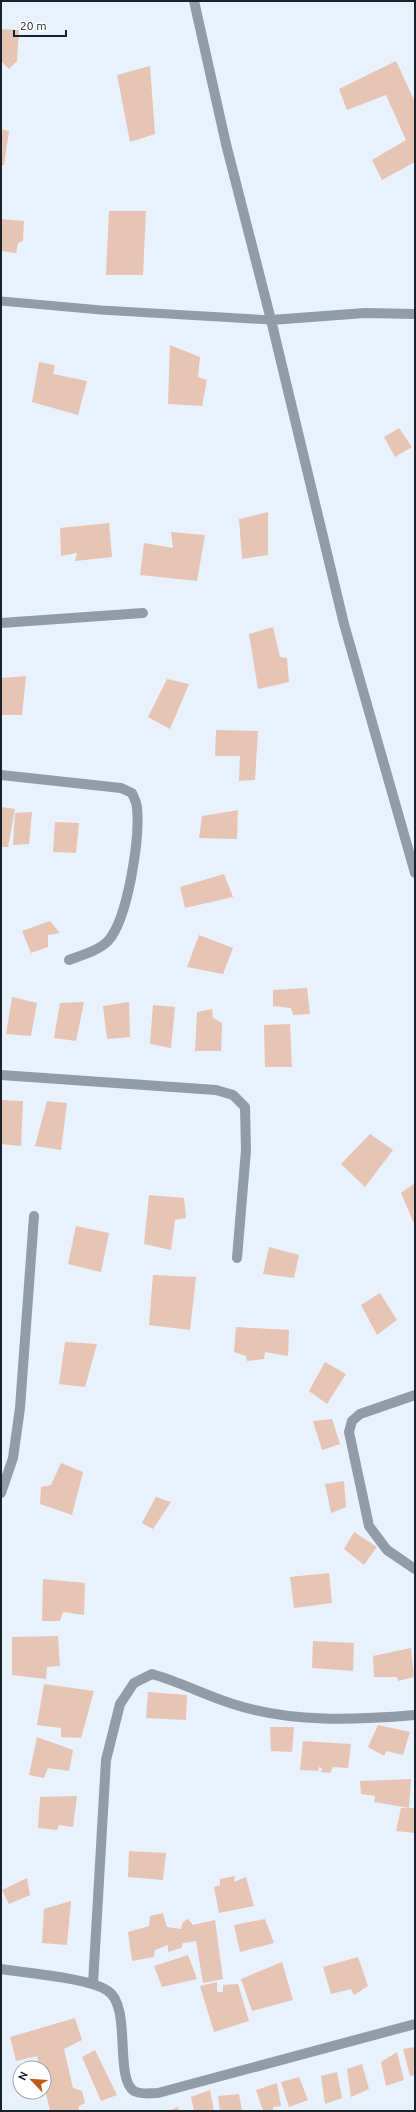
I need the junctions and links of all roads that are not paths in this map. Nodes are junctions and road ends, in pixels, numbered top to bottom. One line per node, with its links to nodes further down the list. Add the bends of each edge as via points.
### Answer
1 (194, 1): 4 (street, via 226,144)
2 (1, 301): 4 (lane)
3 (415, 314): 4 (street, via 365,313)
4 (271, 320): 8 (street, via 344,624)
5 (143, 613): 6 (street)
6 (1, 623)
7 (1, 775): 9 (street, via 121,788 132,793 137,807 128,900 108,941 94,951)
8 (415, 873)
9 (70, 960)
10 (1, 1075): 12 (street, via 216,1090 233,1095 245,1107 246,1150)
11 (34, 1216): 14 (street, via 20,1408 12,1458)
12 (237, 1258)
13 (415, 1395): 15 (street, via 360,1414 352,1421 349,1432 369,1526 387,1550)
14 (1, 1493)
15 (415, 1569)
16 (415, 1715): 18 (street, via 332,1720 274,1713 233,1704 152,1674 134,1683 120,1704 106,1760)
17 (1, 1969): 18 (street)
18 (93, 1984): 19 (street, via 109,1991 116,2002 121,2020 127,2081 133,2090 143,2094 158,2093)
19 (415, 2024)

